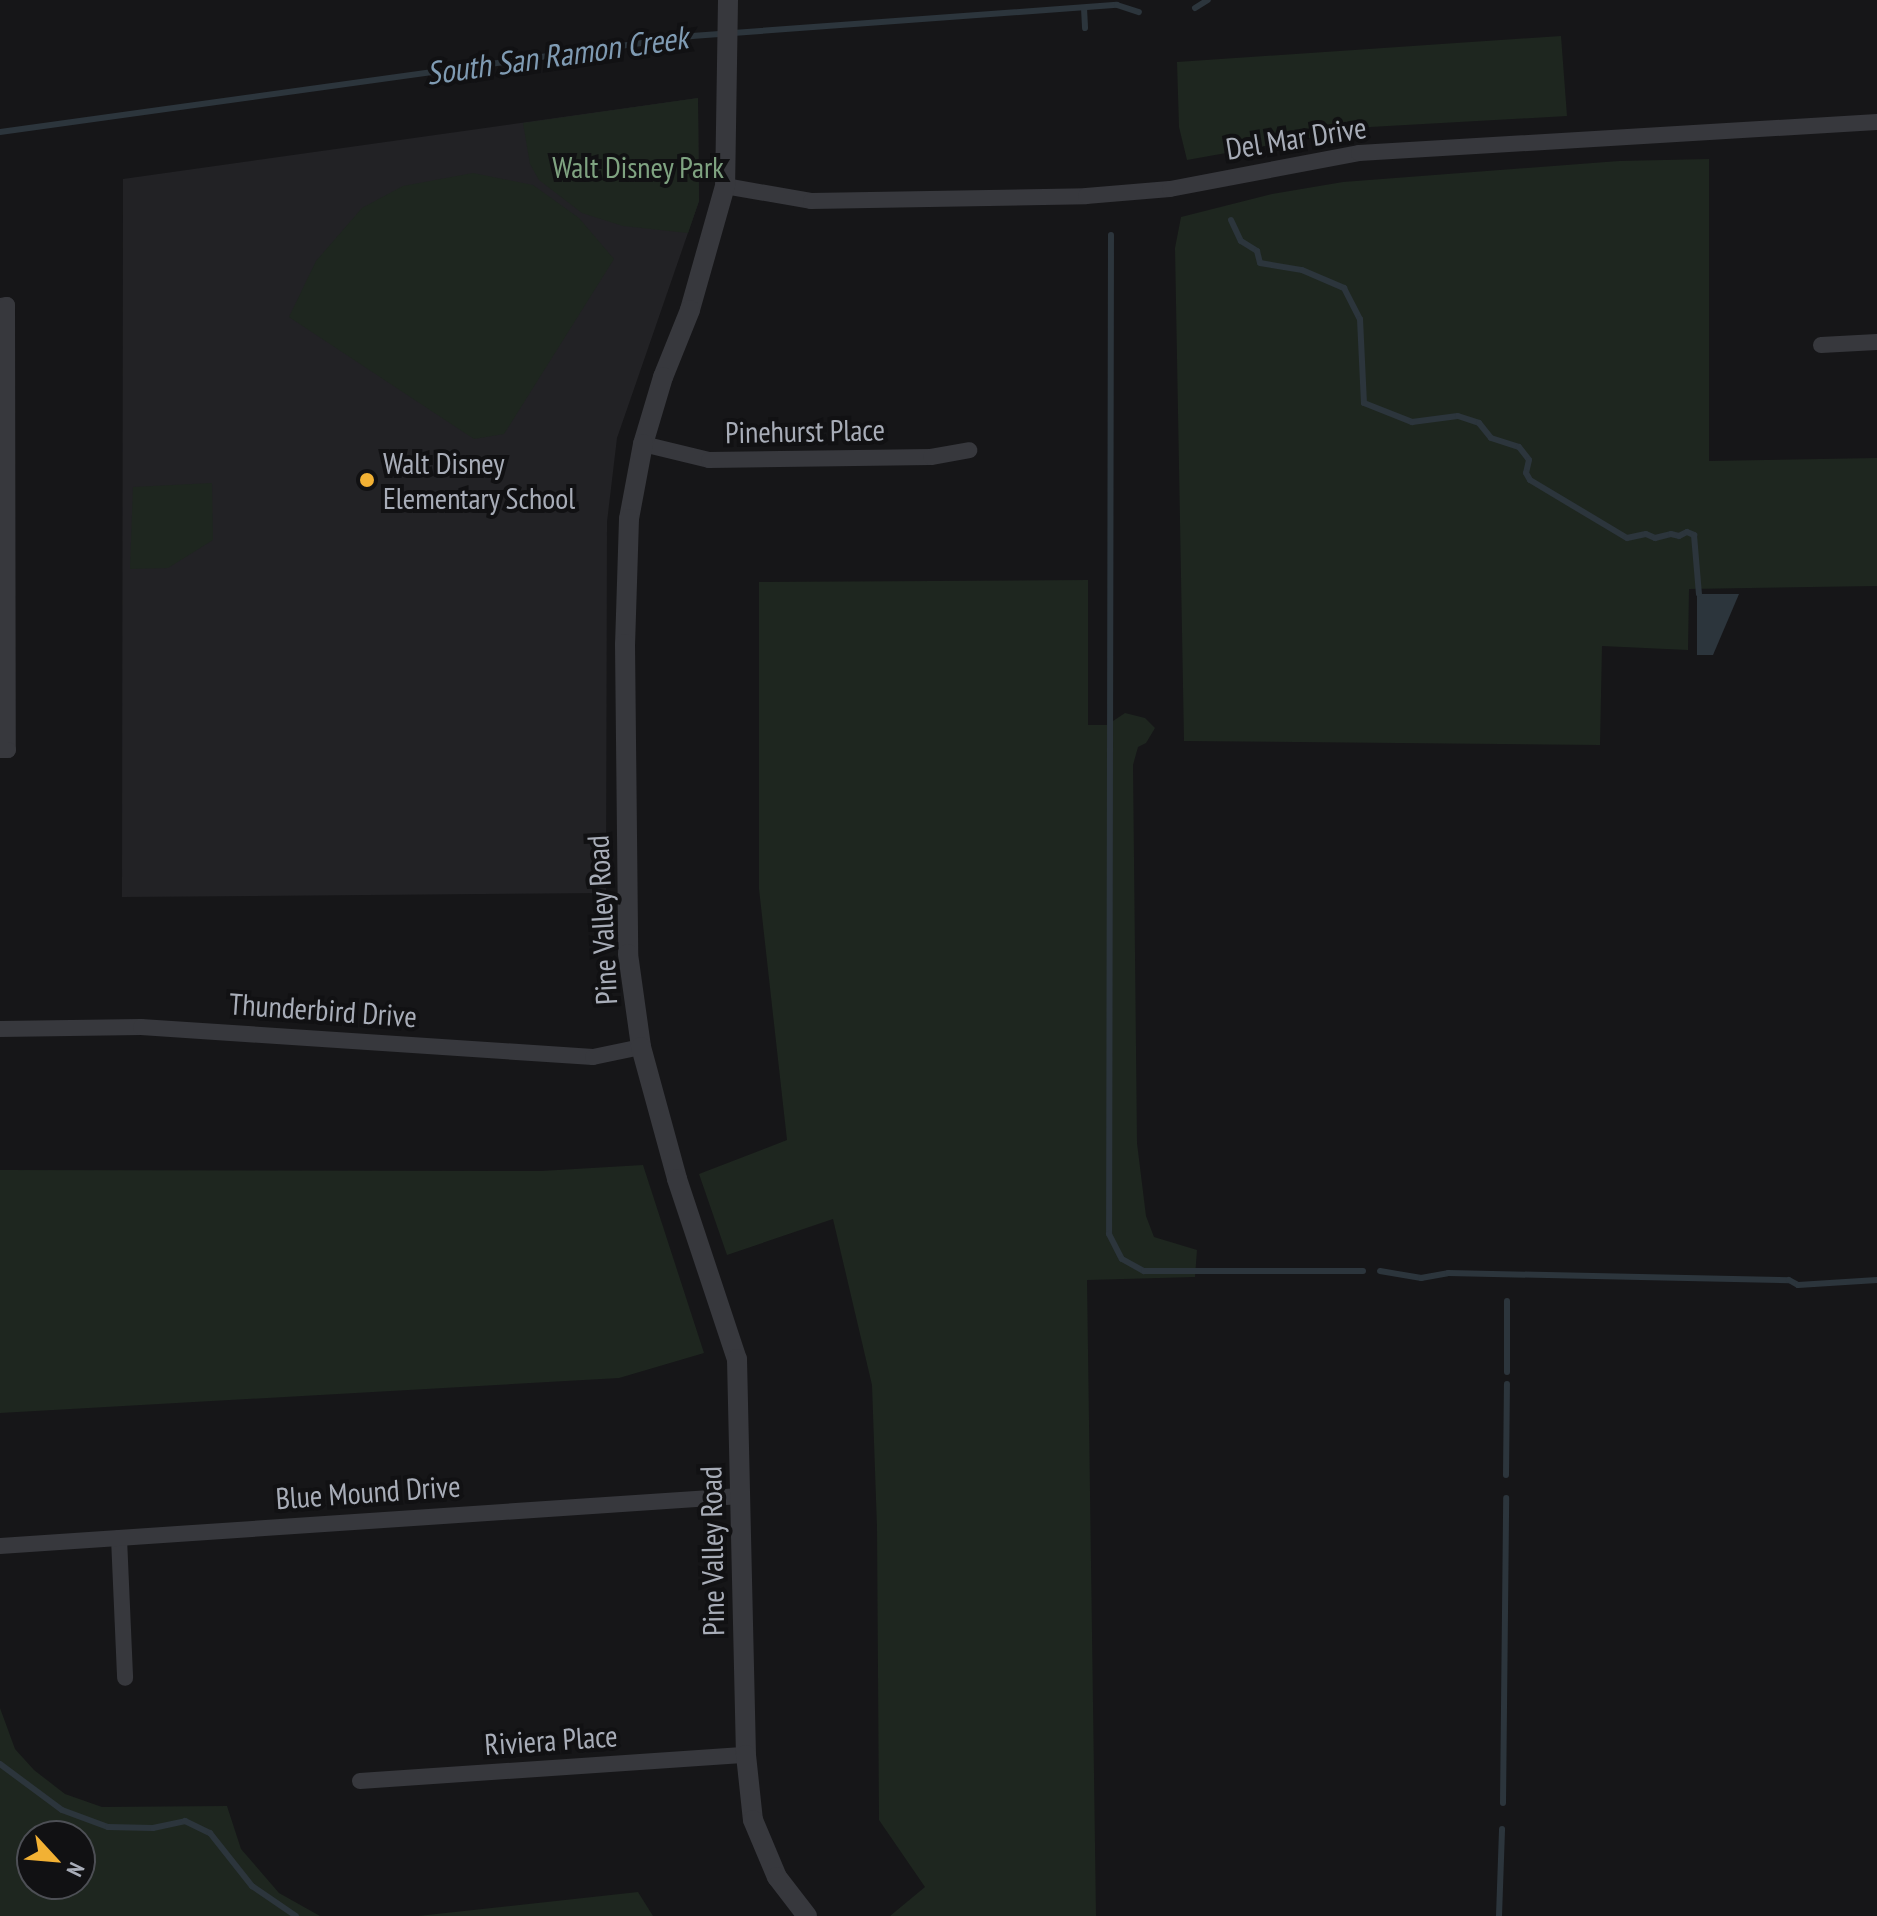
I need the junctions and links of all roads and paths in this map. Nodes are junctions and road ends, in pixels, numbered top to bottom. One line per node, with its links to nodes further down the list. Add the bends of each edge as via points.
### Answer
1 (728, 8): 3 (street, Pine Valley Road)
2 (1877, 122): 3 (street, Del Mar Drive, via 1359,153 1170,189 1086,196 811,201)
3 (725, 186): 7 (street, Pine Valley Road, via 690,310)
4 (0, 306): 9 (street, via 7,305 8,750)
5 (1877, 342): 6 (street)
6 (1821, 345)
7 (643, 444): 8 (street, Pinehurst Place, via 709,460 931,457); 11 (street, Pine Valley Road, via 629,519 625,644 628,954)
8 (969, 450)
9 (0, 750)
10 (0, 1029): 11 (street, Thunderbird Drive, via 141,1027 593,1057)
11 (641, 1047): 12 (street, Pine Valley Road, via 677,1179 737,1359)
12 (740, 1496): 13 (street, Blue Mound Drive); 16 (street, Pine Valley Road)
13 (119, 1538): 14 (street, Blue Mound Drive); 15 (street)
14 (0, 1546)
15 (125, 1678)
16 (746, 1755): 17 (street, Riviera Place); 18 (street, Pine Valley Road, via 753,1820 777,1877)
17 (360, 1781)
18 (807, 1916)

